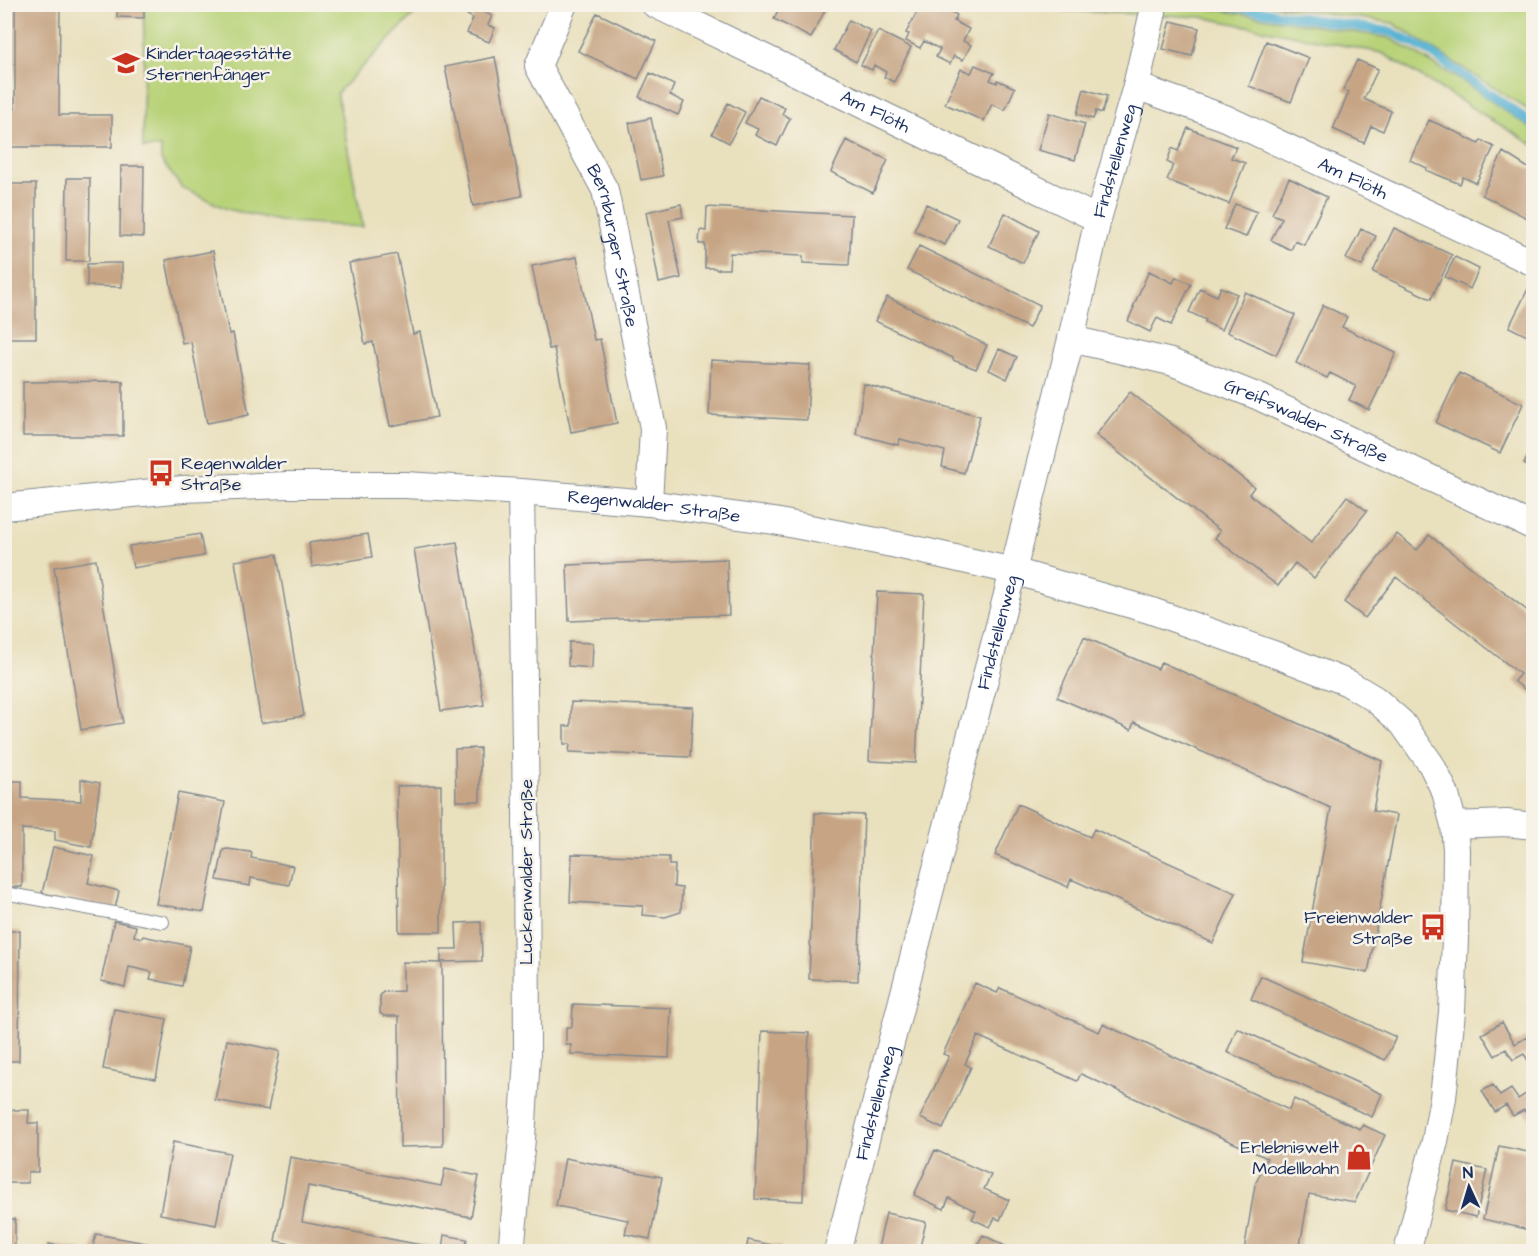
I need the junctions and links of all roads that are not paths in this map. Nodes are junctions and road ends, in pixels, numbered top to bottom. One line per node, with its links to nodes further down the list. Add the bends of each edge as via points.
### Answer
1 (564, 4): 9 (street, Bernburger Straße, via 538,66 605,190 652,428)
2 (654, 4): 5 (street, Am Flöth)
3 (1154, 12): 4 (street, Findstellenweg)
4 (1136, 86): 5 (street, Findstellenweg); 6 (street, Am Flöth, via 1225,118)
5 (1098, 219): 7 (street, Findstellenweg)
6 (1533, 263)
7 (1071, 339): 11 (street, Greifswalder Straße, via 1171,362 1258,397); 12 (street, Findstellenweg)
8 (521, 492): 9 (street, Regenwalder Straße); 10 (street, Regenwalder Straße, via 405,485 287,485 183,489); 17 (street, Luckenwalder Straße, via 527,1056)
9 (649, 503): 12 (street, Regenwalder Straße, via 774,521)
10 (4, 507)
11 (1533, 527)
12 (1013, 571): 13 (street, via 1149,610 1348,683 1375,699 1402,723 1431,764 1445,792); 18 (street, Findstellenweg)
13 (1454, 825): 14 (street); 19 (street, via 1455,938 1443,1098)
14 (1533, 826)
15 (4, 893): 16 (lane)
16 (163, 922)
17 (511, 1251)
18 (837, 1251)
19 (1407, 1251)

